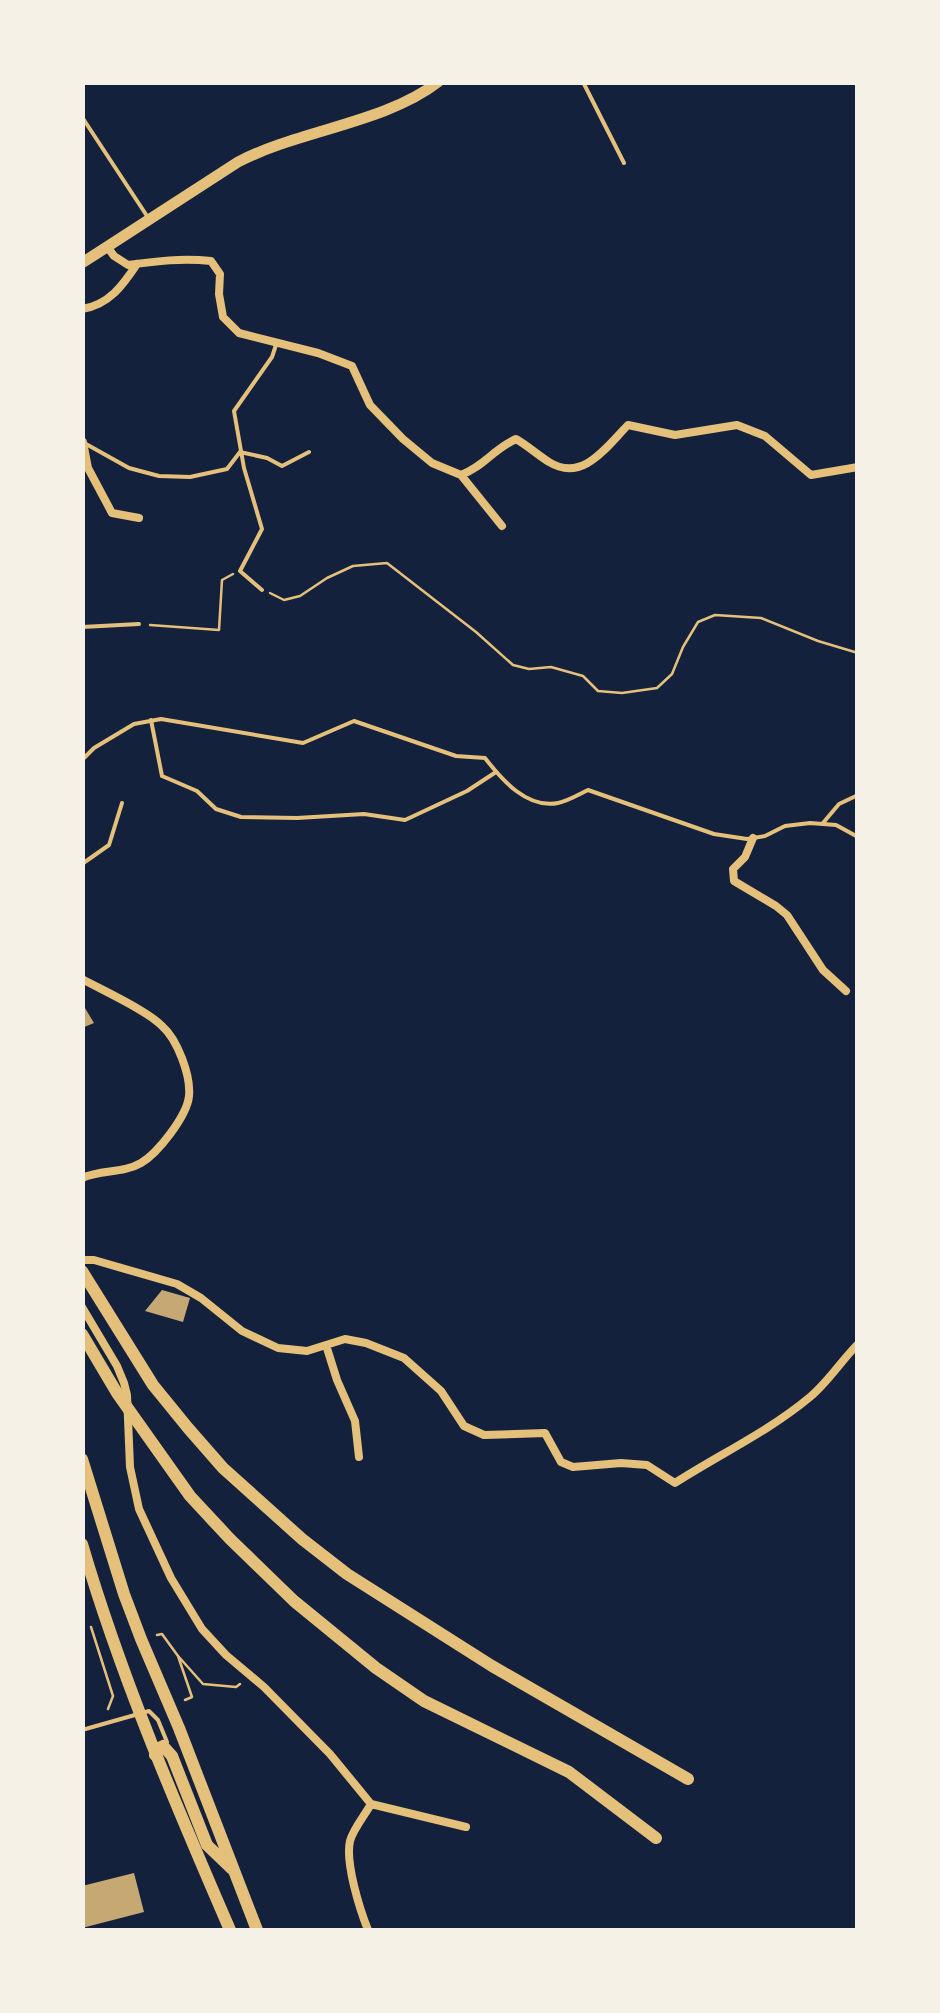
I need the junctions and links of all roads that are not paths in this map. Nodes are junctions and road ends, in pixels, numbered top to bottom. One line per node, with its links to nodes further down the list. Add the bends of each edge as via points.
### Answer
1 (438, 82): 5 (main road, via 363,118 263,148)
2 (583, 82): 4 (lane)
3 (82, 117): 5 (lane)
4 (624, 164)
5 (149, 220): 6 (main road)
6 (108, 248): 7 (main road); 8 (street, via 128,265)
7 (82, 263)
8 (137, 264): 9 (street, via 110,298); 10 (street, via 211,262 220,274 223,316 239,333)
9 (82, 309)
10 (277, 342): 12 (lane, via 234,410); 15 (street, via 352,366 370,406 432,462)
11 (83, 442): 12 (lane, via 159,476 227,469); 16 (street, via 88,468 112,514)
12 (240, 452): 13 (lane, via 282,466); 18 (lane, via 262,529 240,571)
13 (309, 452)
14 (858, 467): 15 (street, via 811,475 766,436 737,425 675,435 628,425 593,462 567,469 516,439)
15 (460, 476): 17 (street)
16 (139, 518)
17 (502, 526)
18 (262, 590)
19 (139, 624): 20 (lane)
20 (82, 627)
21 (151, 720): 22 (lane, via 111,737); 23 (lane, via 303,743 354,721 456,756 486,758); 23 (lane, via 162,776 241,817 364,814 404,820)
22 (82, 760)
23 (496, 772): 28 (lane, via 532,802 555,804 588,790 714,834)
24 (858, 796): 26 (lane, via 839,804)
25 (122, 802): 29 (lane, via 109,846)
26 (822, 824): 27 (lane); 28 (lane, via 786,826)
27 (858, 836)
28 (753, 838): 31 (street, via 733,868 734,881 787,916 822,970)
29 (82, 864)
30 (82, 979): 32 (street, via 160,1023 175,1040 190,1093 182,1116 150,1157 126,1170)
31 (846, 991)
32 (82, 1178)
33 (82, 1260): 38 (street, via 177,1284 278,1348)
34 (82, 1271): 46 (main road, via 154,1385 222,1468 290,1530 492,1666)
35 (82, 1307): 47 (street, via 124,1383 139,1509 171,1578 202,1629 330,1754)
36 (82, 1334): 49 (main road, via 190,1496 294,1601 424,1700 569,1772)
37 (858, 1344): 38 (street, via 813,1395 675,1483 647,1465 573,1467 561,1462 545,1433 484,1436 464,1426 441,1392 404,1358 366,1342)
38 (326, 1345): 39 (street, via 356,1422)
39 (359, 1457)
40 (82, 1459): 50 (main road, via 141,1639)
41 (82, 1544): 42 (main road)
42 (138, 1712): 43 (lane); 44 (main road); 45 (lane, via 154,1714)
43 (82, 1730)
44 (155, 1755): 45 (main road, via 162,1746); 51 (main road)
45 (172, 1756): 50 (main road, via 207,1845)
46 (688, 1779)
47 (371, 1804): 48 (street); 53 (street, via 350,1841)
48 (466, 1827)
49 (656, 1838)
50 (234, 1871): 52 (main road)
51 (226, 1927)
52 (257, 1930)
53 (368, 1930)

